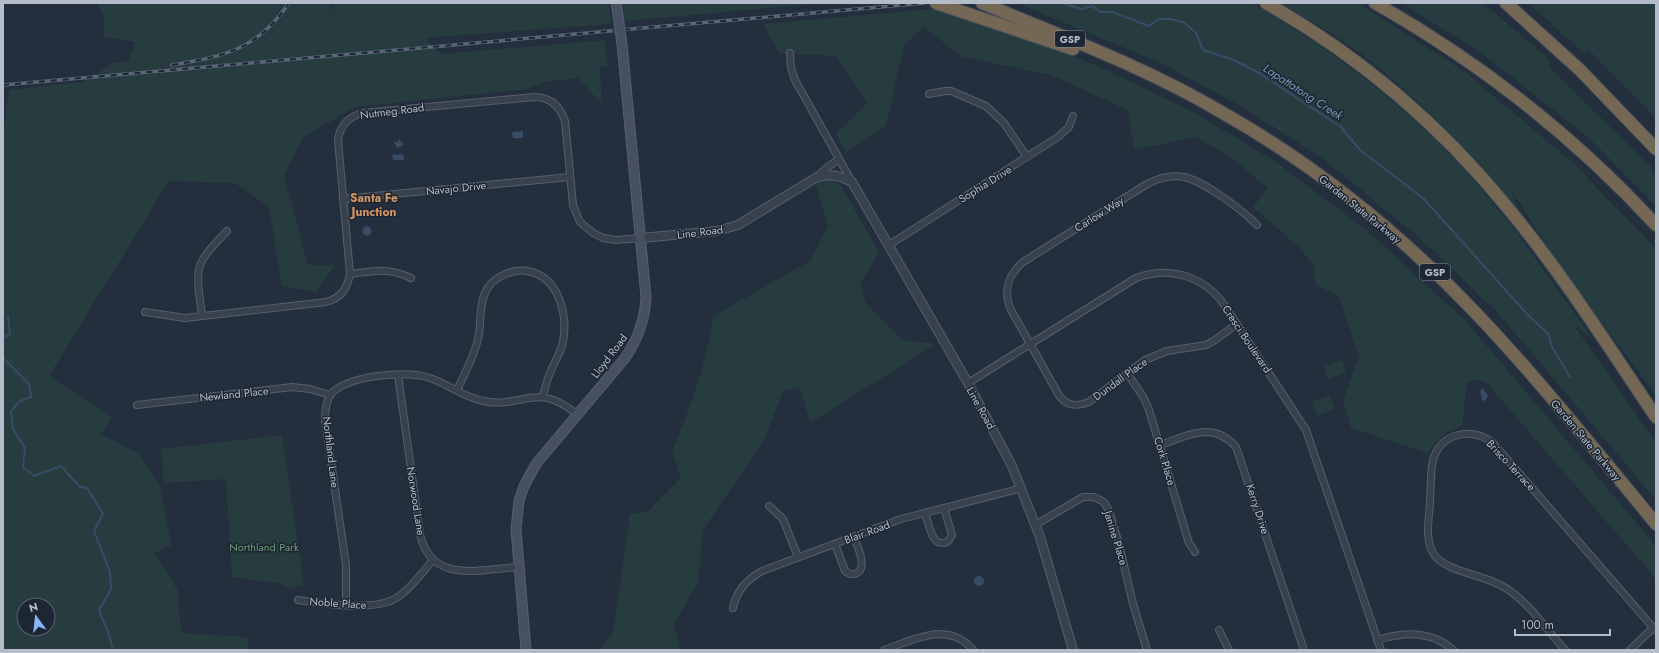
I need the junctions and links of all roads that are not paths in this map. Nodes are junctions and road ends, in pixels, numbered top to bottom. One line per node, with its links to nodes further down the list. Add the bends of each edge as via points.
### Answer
1 (616, 3): 21 (main road, Lloyd Road, bridge)
2 (936, 3): 8 (highway, via 1089,55)
3 (982, 3): 8 (highway, Garden State Parkway / GSP)
4 (1266, 3): 37 (highway, via 1322,37 1377,78 1412,107 1462,155 1531,237)
5 (1375, 3): 19 (highway, via 1449,48 1520,100 1600,168)
6 (1506, 3): 11 (highway, via 1580,70)
7 (790, 53): 13 (street, Line Road, via 795,80)
8 (1132, 66): 43 (highway, Garden State Parkway / GSP, via 1197,98 1262,136 1318,175 1389,231 1439,276 1502,341)
9 (928, 94): 12 (street, via 951,92 986,106 1004,123)
10 (1073, 116): 12 (street, Sophia Drive, via 1064,133)
11 (1656, 149)
12 (1027, 157): 22 (street, Sophia Drive)
13 (839, 159): 15 (street, Line Road); 16 (street, Line Road)
14 (570, 177): 17 (street, Navajo Drive); 17 (street, Nutmeg Road, via 562,114 554,103 546,98 370,112 351,117 339,133); 21 (street, Nutmeg Road, via 575,212 587,229 597,236 608,239)
15 (817, 177): 16 (street, Line Road, via 839,176); 21 (street, Line Road, via 738,225 717,231)
16 (852, 182): 22 (street, Line Road)
17 (343, 199): 23 (street, Nutmeg Road)
18 (1257, 225): 28 (street, Carlow Way, via 1226,200 1190,178 1167,176 1147,184 1023,262 1014,271 1008,284 1007,301)
19 (1656, 225)
20 (227, 231): 26 (street, via 199,265 197,279)
21 (641, 238): 36 (main road, Lloyd Road, via 646,297 640,332 625,358)
22 (889, 245): 31 (street, Line Road)
23 (350, 274): 24 (street, via 387,270); 26 (street, Nutmeg Road, via 346,289 331,301)
24 (411, 278)
25 (145, 312): 26 (street, Nutmeg Road, via 184,318)
26 (202, 316)
27 (1237, 324): 28 (street, Cresci Boulevard, via 1219,298 1205,285 1181,275 1156,273 1127,282); 29 (street, Dundall Place, via 1210,343 1158,354); 56 (street, Cresci Boulevard, via 1306,430)
28 (1030, 344): 29 (street, Dundall Place, via 1060,397 1073,405 1089,402); 31 (street, Cresci Boulevard)
29 (1127, 373): 38 (street, Cork Place, via 1144,398)
30 (398, 375): 32 (street, via 427,377); 33 (street, via 348,382); 49 (street, Norwood Lane, via 420,534)
31 (968, 383): 39 (street, Line Road)
32 (457, 390): 34 (street, via 474,399 490,402); 34 (street, via 475,349 486,291 500,277 523,271 537,274 548,281 557,292 561,305 563,342 549,374)
33 (330, 395): 35 (street, Newland Place, via 310,388 292,387); 52 (street, Northland Lane, via 325,420 346,565)
34 (543, 396): 36 (street, via 561,402)
35 (137, 405)
36 (578, 414): 50 (main road, Lloyd Road, via 536,464 524,486 517,514)
37 (1656, 417)
38 (1160, 445): 47 (street, Cork Place, via 1189,543); 63 (street, Kerry Drive, via 1207,431 1222,435 1236,447)
39 (1022, 488): 41 (street, Blair Road); 44 (street, Line Road)
40 (769, 506): 48 (street, via 783,519)
41 (944, 508): 42 (street, Blair Road); 42 (street, via 952,535 948,542 939,543 933,536)
42 (925, 513): 45 (street, Blair Road, via 901,519)
43 (1656, 524)
44 (1035, 525): 60 (street, Line Road); 61 (street, Janine Place, via 1083,496 1094,497 1104,502 1109,510 1119,544)
45 (854, 537): 46 (street, Blair Road); 46 (street, via 862,563 861,570 857,573 845,571)
46 (835, 544): 48 (street, Blair Road)
47 (1195, 552)
48 (798, 557): 53 (street, Blair Road, via 762,571 747,580 738,592)
49 (432, 561): 50 (street, via 460,571); 52 (street, Noble Place, via 404,591 390,601 374,606)
50 (519, 567): 57 (main road, Lloyd Road)
51 (298, 600): 52 (street, Noble Place, via 321,604)
52 (346, 604)
53 (733, 608)
54 (1219, 630): 62 (street)
55 (1654, 630): 66 (street, Brisco Terrace, via 1495,445 1478,434 1455,435 1439,448 1433,462 1428,535 1432,550 1446,565 1491,580 1510,591 1526,605); 67 (street)
56 (1377, 640): 64 (street, Cresci Boulevard); 65 (street, via 1397,634 1417,634 1438,640)
57 (526, 650)
58 (884, 650): 59 (street, via 939,633 960,638)
59 (973, 650)
60 (1073, 650)
61 (1147, 650)
62 (1229, 650)
63 (1304, 650)
64 (1380, 650)
65 (1453, 650)
66 (1565, 650)
67 (1630, 650)

